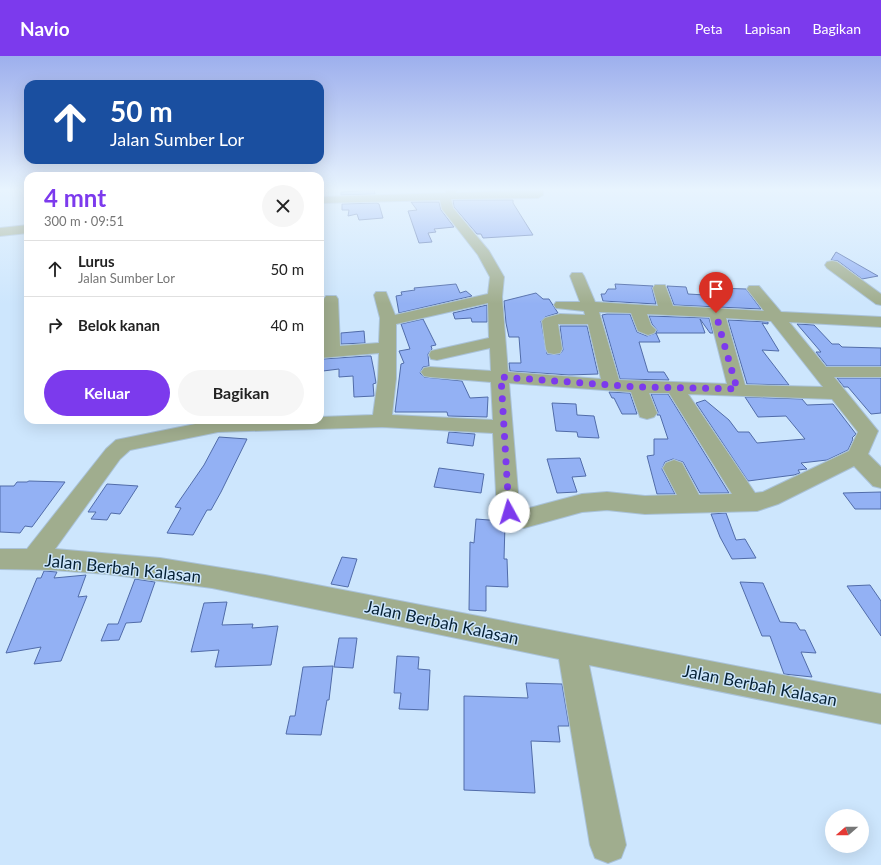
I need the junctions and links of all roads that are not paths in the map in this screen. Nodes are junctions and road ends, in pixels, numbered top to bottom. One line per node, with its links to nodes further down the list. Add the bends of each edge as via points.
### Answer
1 (463, 228): 9 (street, via 484,254 497,277)
2 (24, 229): 3 (street)
3 (0, 232)
4 (832, 265): 11 (street)
5 (577, 276): 15 (street)
6 (660, 288): 14 (street)
7 (754, 289): 17 (street)
8 (381, 295): 18 (street)
9 (495, 297): 18 (street); 21 (street)
10 (331, 299): 24 (street)
11 (881, 301)
12 (561, 305): 15 (street)
13 (637, 308): 14 (street); 15 (street); 20 (street, via 644,328)
14 (667, 310): 16 (street)
15 (592, 313): 23 (street, via 550,321); 30 (street)
16 (716, 313): 17 (street); 33 (street)
17 (778, 316): 19 (street); 27 (street)
18 (388, 321): 22 (street)
19 (881, 322)
20 (648, 330)
21 (499, 341): 25 (street); 29 (street)
22 (386, 347): 24 (street); 36 (street, via 387,379)
23 (554, 349)
24 (326, 353)
25 (437, 355)
26 (430, 372): 29 (street)
27 (820, 372): 28 (street); 34 (street)
28 (881, 372)
29 (501, 377): 30 (street); 39 (street)
30 (611, 384): 31 (street)
31 (638, 387): 32 (street); 35 (street)
32 (675, 388): 33 (street); 44 (street)
33 (737, 389): 34 (street)
34 (836, 392): 40 (street)
35 (647, 413)
36 (382, 421): 37 (street); 39 (street)
37 (324, 422)
38 (265, 424): 46 (street, via 218,426 123,445 113,454)
39 (503, 427): 45 (street, via 509,512 517,519 582,503 608,501 645,505)
40 (875, 430): 41 (street)
41 (857, 456): 43 (street); 44 (street, via 770,498)
42 (674, 468): 45 (street)
43 (881, 480)
44 (749, 502): 45 (street)
45 (692, 504)
46 (34, 558): 47 (street, Jalan Berbah Kalasan); 48 (street, Jalan Berbah Kalasan, via 143,566 253,584)
47 (0, 559)
48 (571, 648): 49 (street, Jalan Berbah Kalasan); 50 (street)
49 (881, 709)
50 (608, 845)

